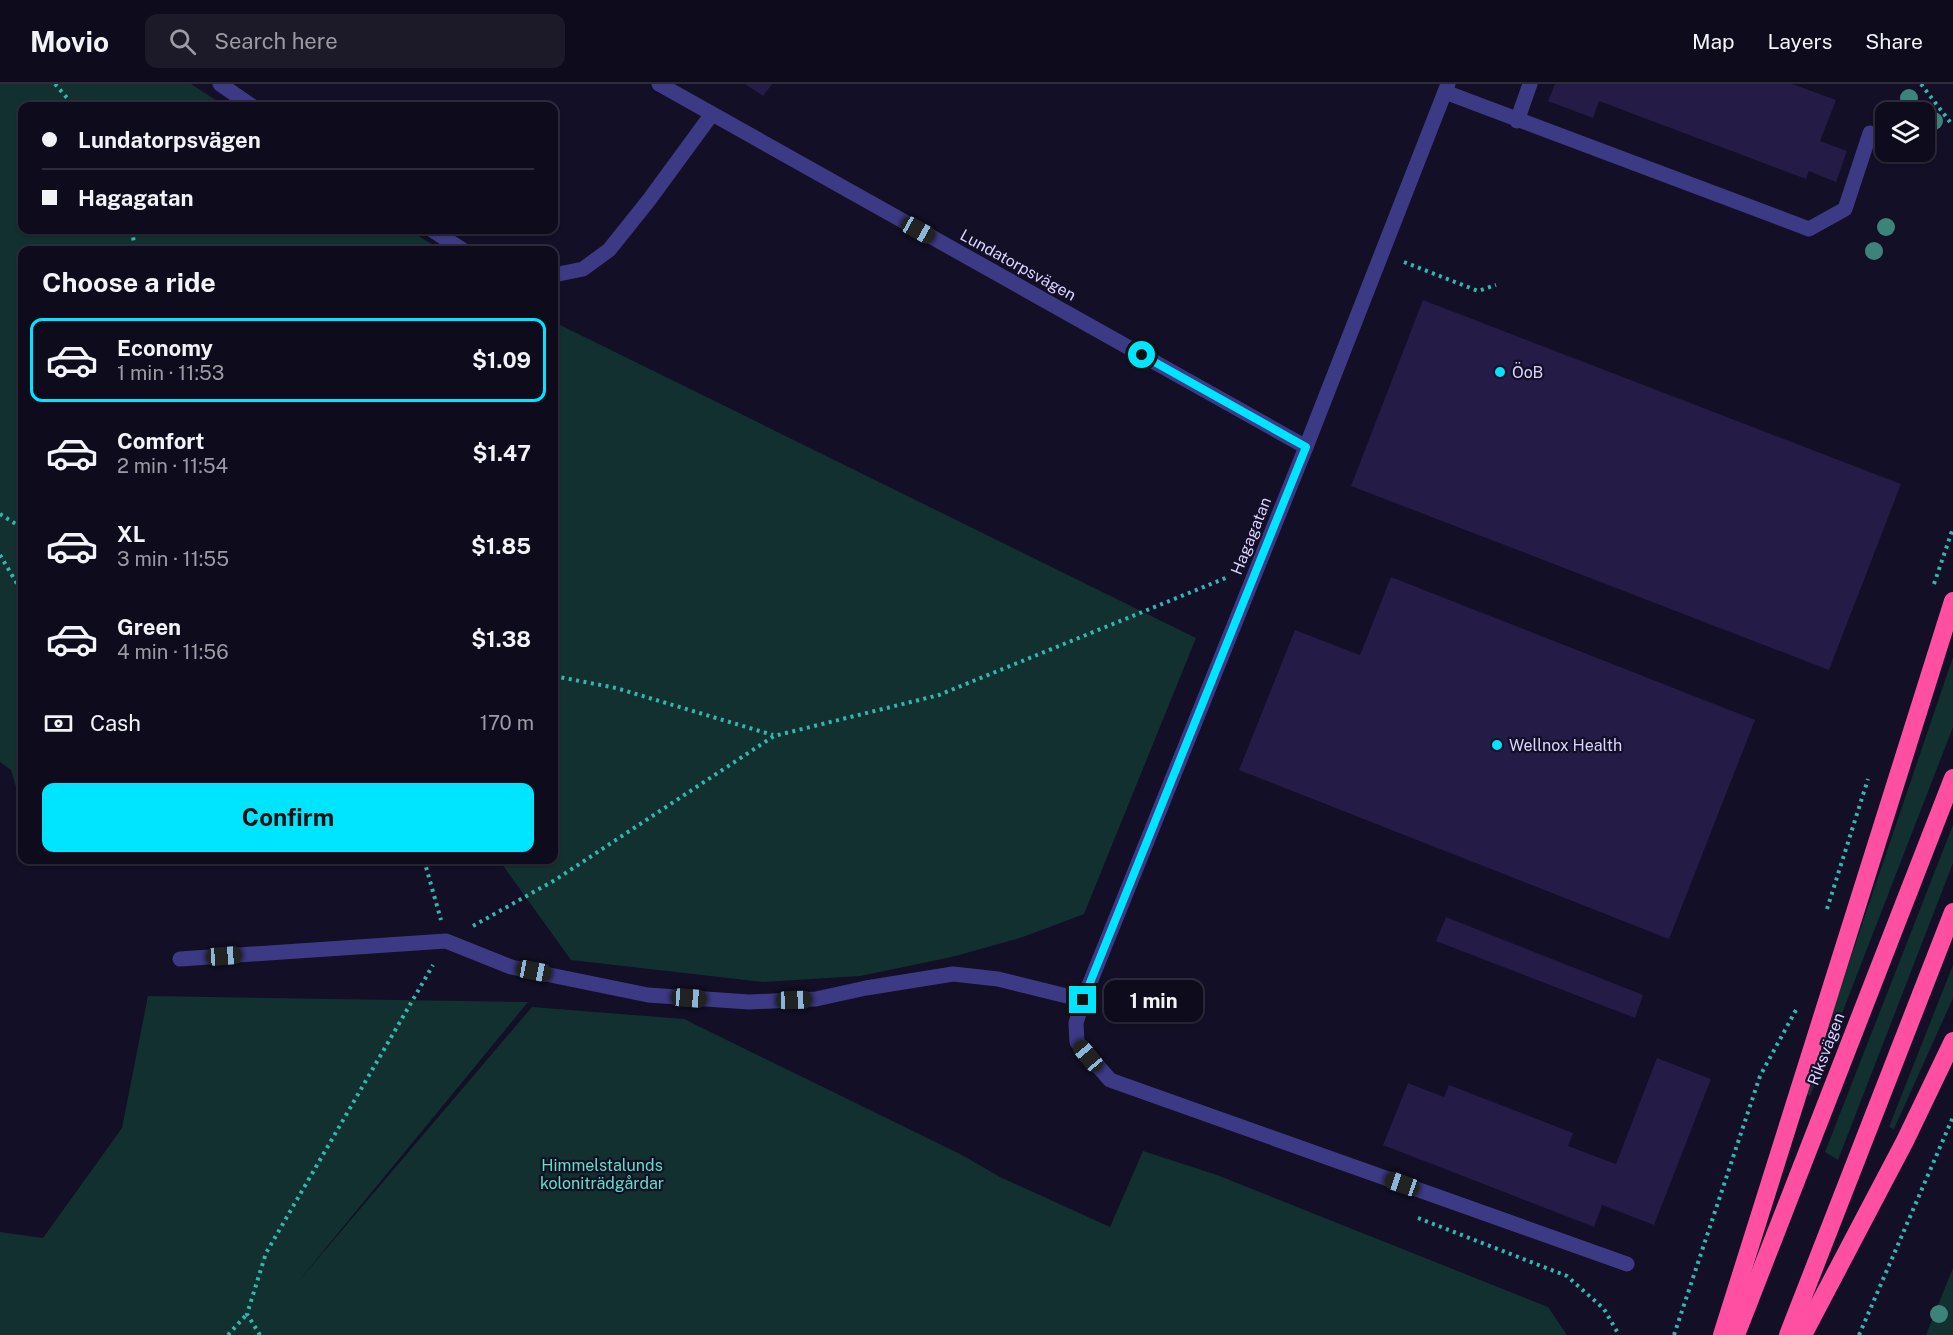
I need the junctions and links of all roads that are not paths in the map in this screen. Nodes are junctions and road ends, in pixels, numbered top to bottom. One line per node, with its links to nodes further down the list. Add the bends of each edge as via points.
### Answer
1 (220, 84): 5 (street)
2 (659, 84): 6 (street, Lundatorpsvägen)
3 (1530, 84): 7 (street)
4 (1446, 88): 7 (street); 12 (street, Hagagatan)
5 (246, 102)
6 (712, 114): 11 (street, via 609,250 583,269); 12 (street, Lundatorpsvägen)
7 (1517, 121): 8 (street, via 1809,229 1845,209)
8 (1870, 133)
9 (438, 234): 10 (street)
10 (457, 246)
11 (558, 274)
12 (1306, 447): 17 (street, Hagagatan)
13 (1953, 601): 20 (highway)
14 (1953, 778): 21 (highway, Riksvägen)
15 (1953, 912): 22 (highway)
16 (180, 959): 17 (street, via 446,941 511,967 648,995 750,1002 816,999 953,974 998,979)
17 (1083, 1000): 19 (street, Hagagatan, via 1076,1023 1077,1042 1110,1080)
18 (1953, 1041): 23 (highway)
19 (1627, 1264)
20 (1722, 1335)
21 (1736, 1335)
22 (1788, 1335)
23 (1803, 1335)

